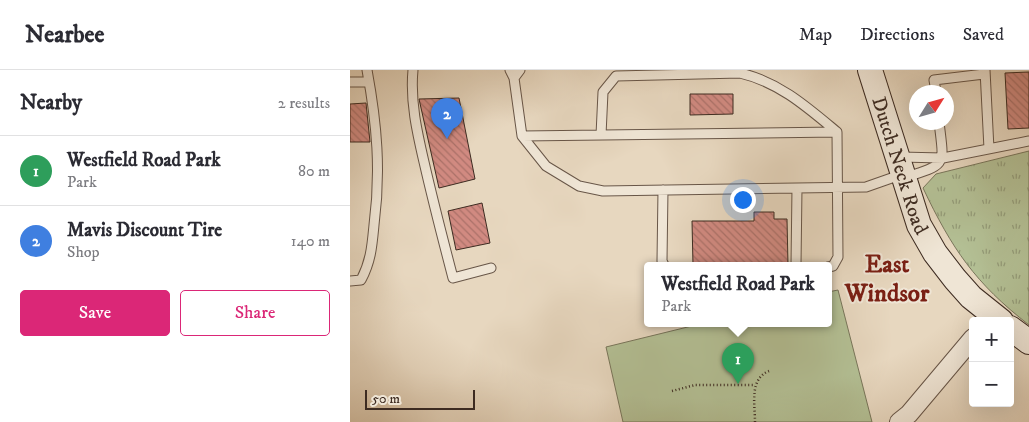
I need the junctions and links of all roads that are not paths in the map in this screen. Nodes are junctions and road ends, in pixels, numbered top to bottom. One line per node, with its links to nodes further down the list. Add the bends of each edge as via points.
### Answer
1 (367, 70): 8 (lane)
2 (412, 70): 24 (lane, via 417,129 453,278)
3 (520, 70): 6 (lane)
4 (870, 70): 17 (street, Dutch Neck Road)
5 (984, 71): 9 (lane, via 934,80); 15 (lane)
6 (512, 74): 13 (lane)
7 (350, 82): 8 (lane)
8 (369, 82): 25 (lane, via 378,141 379,186 370,264 361,280)
9 (935, 85)
10 (940, 130): 16 (lane)
11 (837, 132): 12 (lane); 12 (lane, via 798,99 759,77 740,72 616,76 603,92); 18 (lane)
12 (600, 135): 13 (lane)
13 (522, 136): 20 (lane, via 546,166 579,186 603,191)
14 (1029, 141): 15 (lane)
15 (989, 149): 16 (lane)
16 (943, 158): 17 (lane); 17 (lane, via 937,167)
17 (901, 169): 18 (lane, via 866,187); 26 (street, Dutch Neck Road, via 919,225 935,253 954,279)
18 (839, 187): 19 (lane); 23 (lane, via 838,257)
19 (797, 188): 20 (lane); 22 (lane)
20 (663, 190): 21 (lane)
21 (662, 262)
22 (796, 262)
23 (832, 266)
24 (491, 268)
25 (350, 281)
26 (994, 317)
27 (1014, 332): 28 (street, Dutch Neck Road)
28 (1029, 342)
29 (969, 343): 30 (street)
30 (900, 422)

